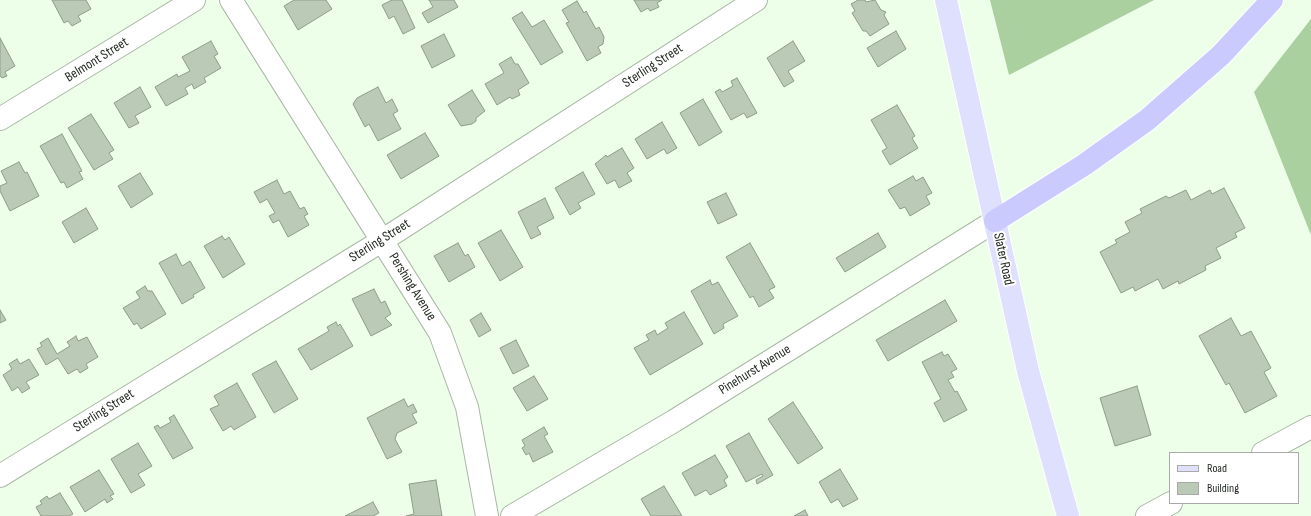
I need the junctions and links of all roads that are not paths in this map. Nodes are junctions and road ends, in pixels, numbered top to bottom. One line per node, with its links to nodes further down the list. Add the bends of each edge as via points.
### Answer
1 (194, 0): 6 (street, Belmont Street)
2 (231, 0): 8 (street, Pershing Avenue)
3 (756, 0): 8 (street, Sterling Street)
4 (946, 0): 7 (main road, Slater Road)
5 (1272, 0): 7 (highway, via 1221,55 1147,120 1084,165)
6 (0, 119)
7 (995, 220): 14 (street, Pinehurst Avenue, via 674,421); 15 (main road, Slater Road, via 1028,371)
8 (383, 240): 11 (street, Sterling Street); 13 (street, Pershing Avenue, via 440,333 467,407)
9 (1311, 427): 10 (street)
10 (1265, 452)
11 (0, 476)
12 (1169, 504): 16 (street)
13 (487, 516)
14 (512, 516)
15 (1068, 516)
16 (1147, 516)

